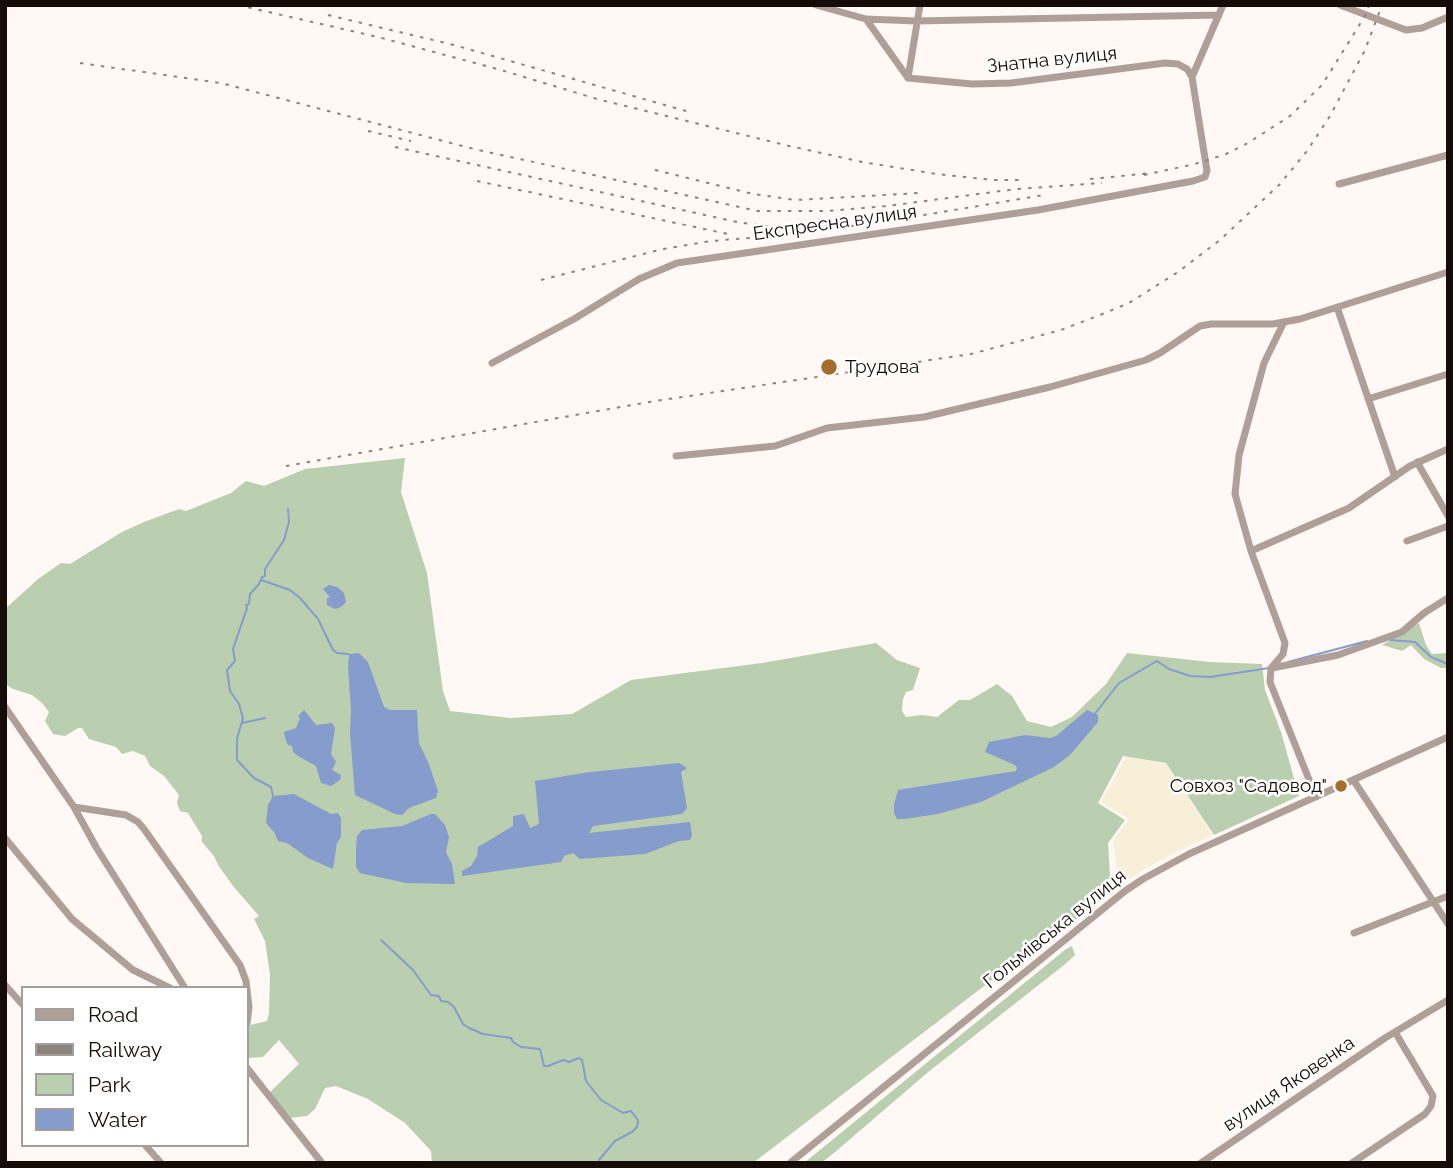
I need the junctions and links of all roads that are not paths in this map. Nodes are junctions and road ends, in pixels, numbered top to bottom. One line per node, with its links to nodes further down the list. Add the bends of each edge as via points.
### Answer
1 (816, 5): 7 (street)
2 (919, 5): 8 (street)
3 (1223, 5): 5 (street)
4 (1340, 5): 6 (street, via 1406,30)
5 (1219, 15): 8 (street); 9 (street)
6 (1448, 17)
7 (866, 19): 8 (street); 10 (street)
8 (916, 21): 10 (street)
9 (1192, 77): 10 (street, Знатна вулиця, via 1178,64 1165,63 1012,83); 16 (street, Експресна вулиця, via 1205,177 1038,210 677,263 639,279)
10 (908, 78)
11 (1448, 155): 12 (street)
12 (1339, 184)
13 (1448, 272): 14 (street)
14 (1336, 307): 15 (street); 18 (street)
15 (1284, 322): 20 (street, via 1200,326 1160,354 1120,368 924,417 827,428 775,446); 26 (street, via 1264,363 1239,455 1235,494)
16 (492, 363)
17 (1448, 374): 18 (street)
18 (1368, 399): 22 (street)
19 (1448, 449): 21 (street)
20 (676, 456)
21 (1418, 462): 22 (street); 23 (street)
22 (1395, 477): 26 (street, via 1349,508)
23 (1448, 516)
24 (1448, 526): 25 (street)
25 (1407, 541)
26 (1251, 551): 28 (street, via 1285,643 1283,654)
27 (1448, 598): 28 (street, via 1402,632 1338,655)
28 (1271, 668): 32 (street, via 1270,682)
29 (5, 707): 33 (street)
30 (1448, 737): 31 (street, Гольмівська вулиця)
31 (1354, 780): 32 (street, Гольмівська вулиця); 36 (street)
32 (1316, 797): 50 (street, Гольмівська вулиця, via 1189,854 1125,891)
33 (74, 807): 41 (street); 42 (street, via 138,821 240,965)
34 (5, 838): 40 (street, via 72,919 132,970)
35 (1448, 896): 36 (street)
36 (1433, 901): 37 (street); 38 (street)
37 (1448, 924)
38 (1354, 933)
39 (5, 985): 44 (street)
40 (166, 986)
41 (184, 986)
42 (247, 986)
43 (1448, 1001): 45 (street, вулиця Яковенка)
44 (21, 1003)
45 (1395, 1032): 51 (street, вулиця Яковенка); 52 (street, via 1433,1096 1431,1106)
46 (248, 1069): 49 (street)
47 (147, 1147): 48 (street)
48 (161, 1163)
49 (322, 1163)
50 (790, 1163)
51 (1201, 1163)
52 (1352, 1163)

